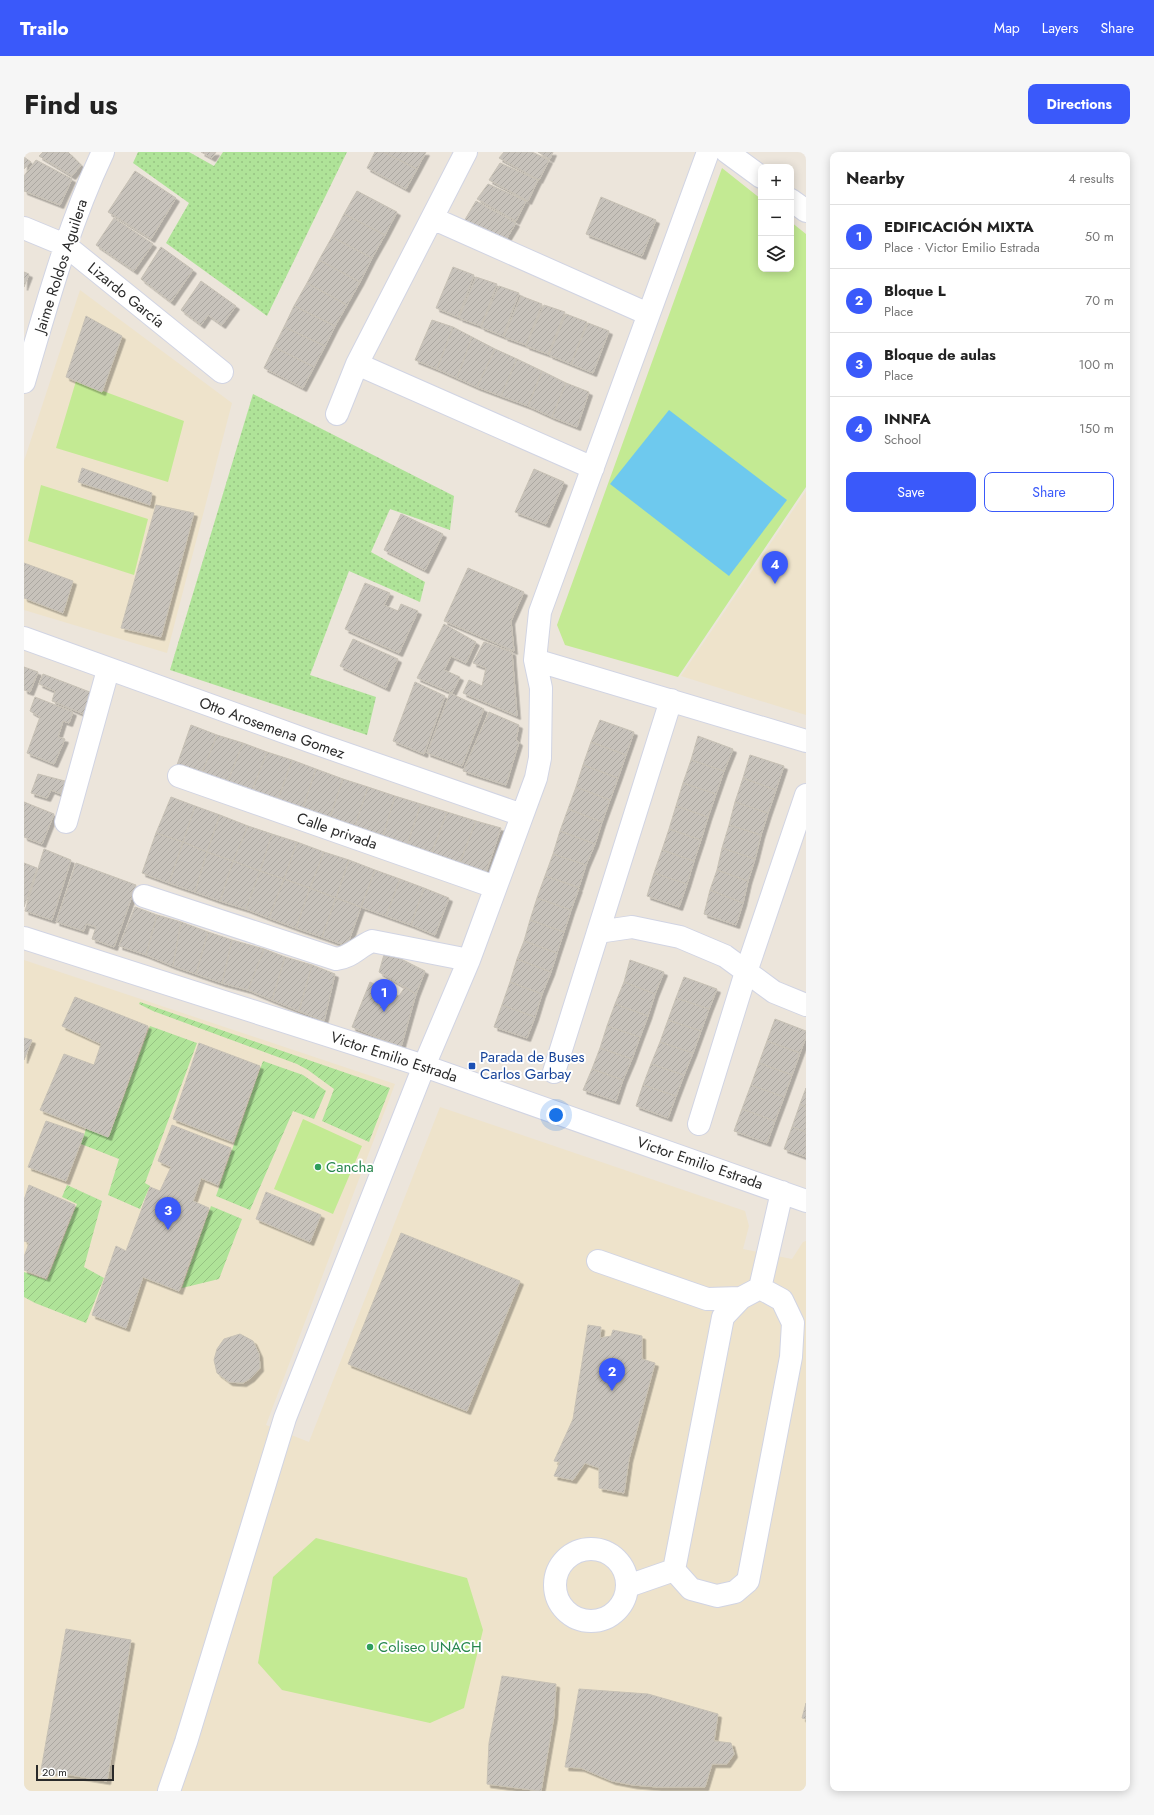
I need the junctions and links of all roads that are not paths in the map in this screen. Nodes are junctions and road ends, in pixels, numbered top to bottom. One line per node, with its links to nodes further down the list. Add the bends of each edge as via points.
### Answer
1 (103, 152): 10 (street, Jaime Roldos Aguilera, via 87,185)
2 (466, 152): 8 (street)
3 (708, 152): 11 (street)
4 (727, 152): 5 (street)
5 (758, 175)
6 (794, 202): 7 (street)
7 (806, 211)
8 (432, 218): 11 (street); 12 (street)
9 (24, 228): 10 (street, Lizardo García)
10 (65, 245): 13 (street, Lizardo García); 14 (street, Jaime Roldos Aguilera)
11 (648, 314): 16 (street)
12 (357, 364): 15 (street); 16 (street)
13 (222, 372)
14 (24, 382)
15 (337, 414)
16 (593, 468): 18 (street, via 540,612)
17 (24, 638): 19 (street, Otto Arosemena Gomez)
18 (535, 660): 20 (street); 24 (street, via 541,688 540,758 536,778)
19 (108, 670): 24 (street, Otto Arosemena Gomez); 25 (street)
20 (671, 700): 21 (street); 28 (street)
21 (806, 741)
22 (179, 776): 26 (street, Calle privada)
23 (806, 795): 31 (street)
24 (522, 815): 26 (street)
25 (66, 822)
26 (495, 887): 30 (street)
27 (144, 896): 30 (street, via 336,959 346,958 372,941)
28 (598, 932): 31 (street, via 632,927 680,937 725,956); 34 (street)
29 (24, 938): 33 (street, Victor Emilio Estrada)
30 (469, 960): 33 (street)
31 (746, 972): 32 (street, via 774,992); 35 (street)
32 (806, 1005)
33 (424, 1066): 36 (street, Victor Emilio Estrada); 43 (street, via 285,1418)
34 (554, 1072)
35 (699, 1124)
36 (782, 1192): 37 (street, Victor Emilio Estrada); 39 (street)
37 (806, 1200)
38 (598, 1261): 40 (street, via 707,1299)
39 (760, 1288): 40 (street); 41 (street, via 782,1300 793,1323 792,1350 748,1581 735,1592 717,1596 691,1589)
40 (741, 1298): 41 (street, via 723,1317)
41 (674, 1570): 42 (street)
42 (628, 1586)
43 (171, 1790)

